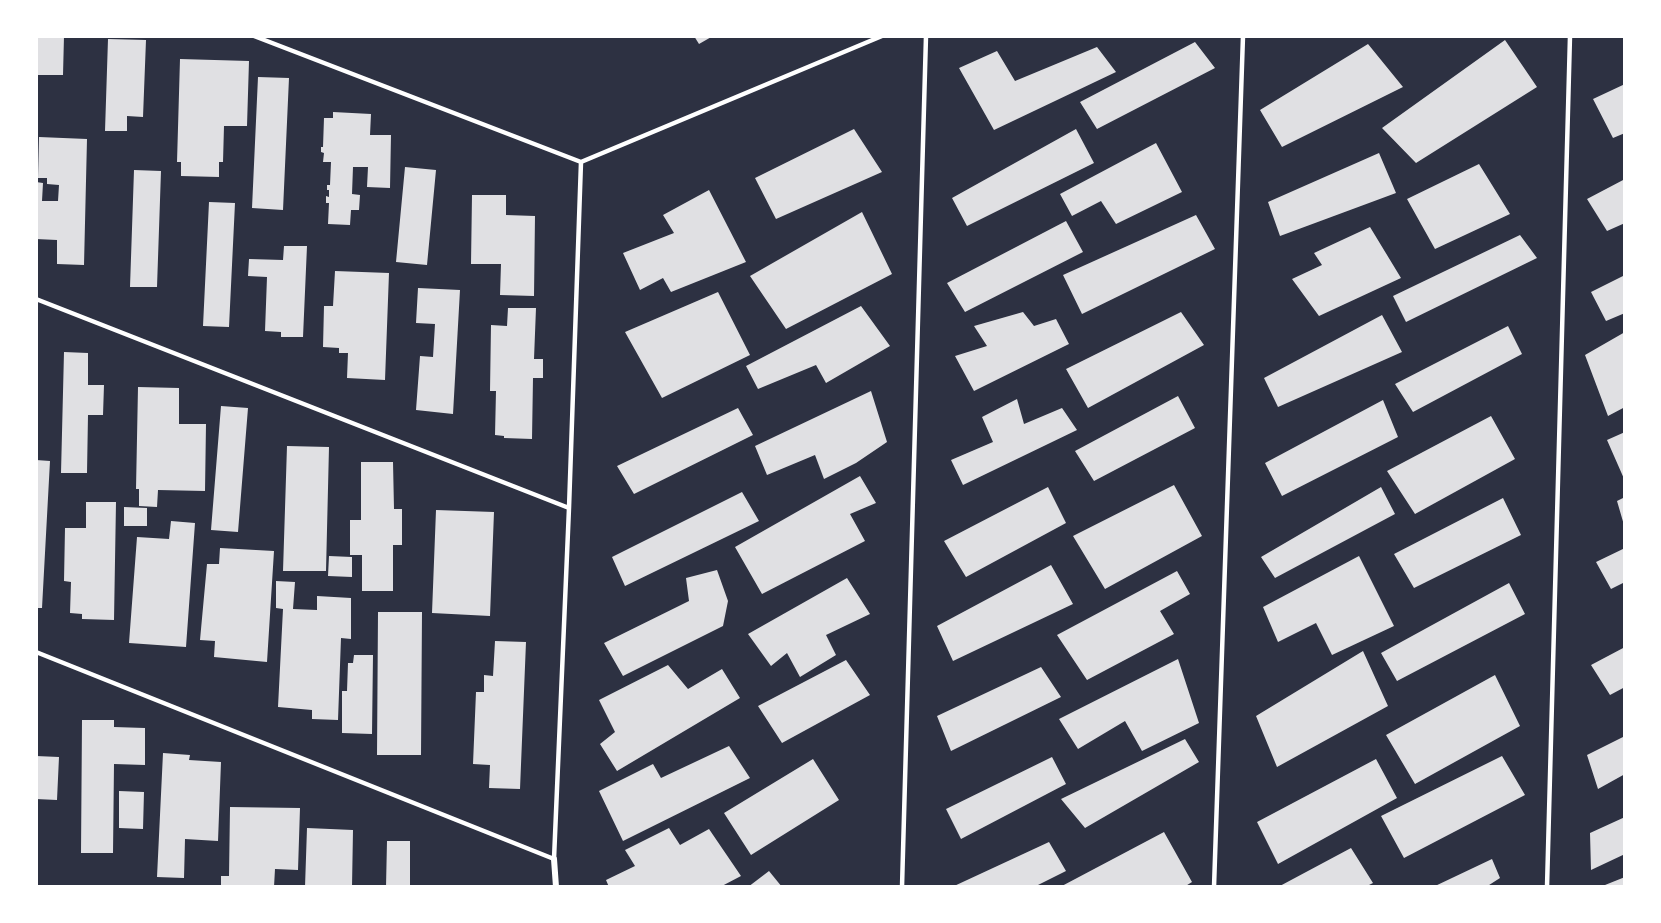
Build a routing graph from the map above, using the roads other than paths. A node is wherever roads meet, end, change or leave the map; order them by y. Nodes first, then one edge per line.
1 (254, 36) edge
2 (882, 36) edge
3 (926, 36) edge
4 (1243, 36) edge
5 (1570, 36) edge
6 (581, 162) junction
7 (36, 299) edge
8 (569, 507) junction
9 (36, 652) edge
10 (554, 859) junction
11 (556, 887) edge
12 (902, 887) edge
13 (1214, 887) edge
14 (1547, 887) edge

1 - 6 lane
2 - 6 lane
3 - 12 lane
4 - 13 lane
5 - 14 lane
6 - 8 lane
7 - 8 lane
8 - 10 lane
9 - 10 lane
10 - 11 street

